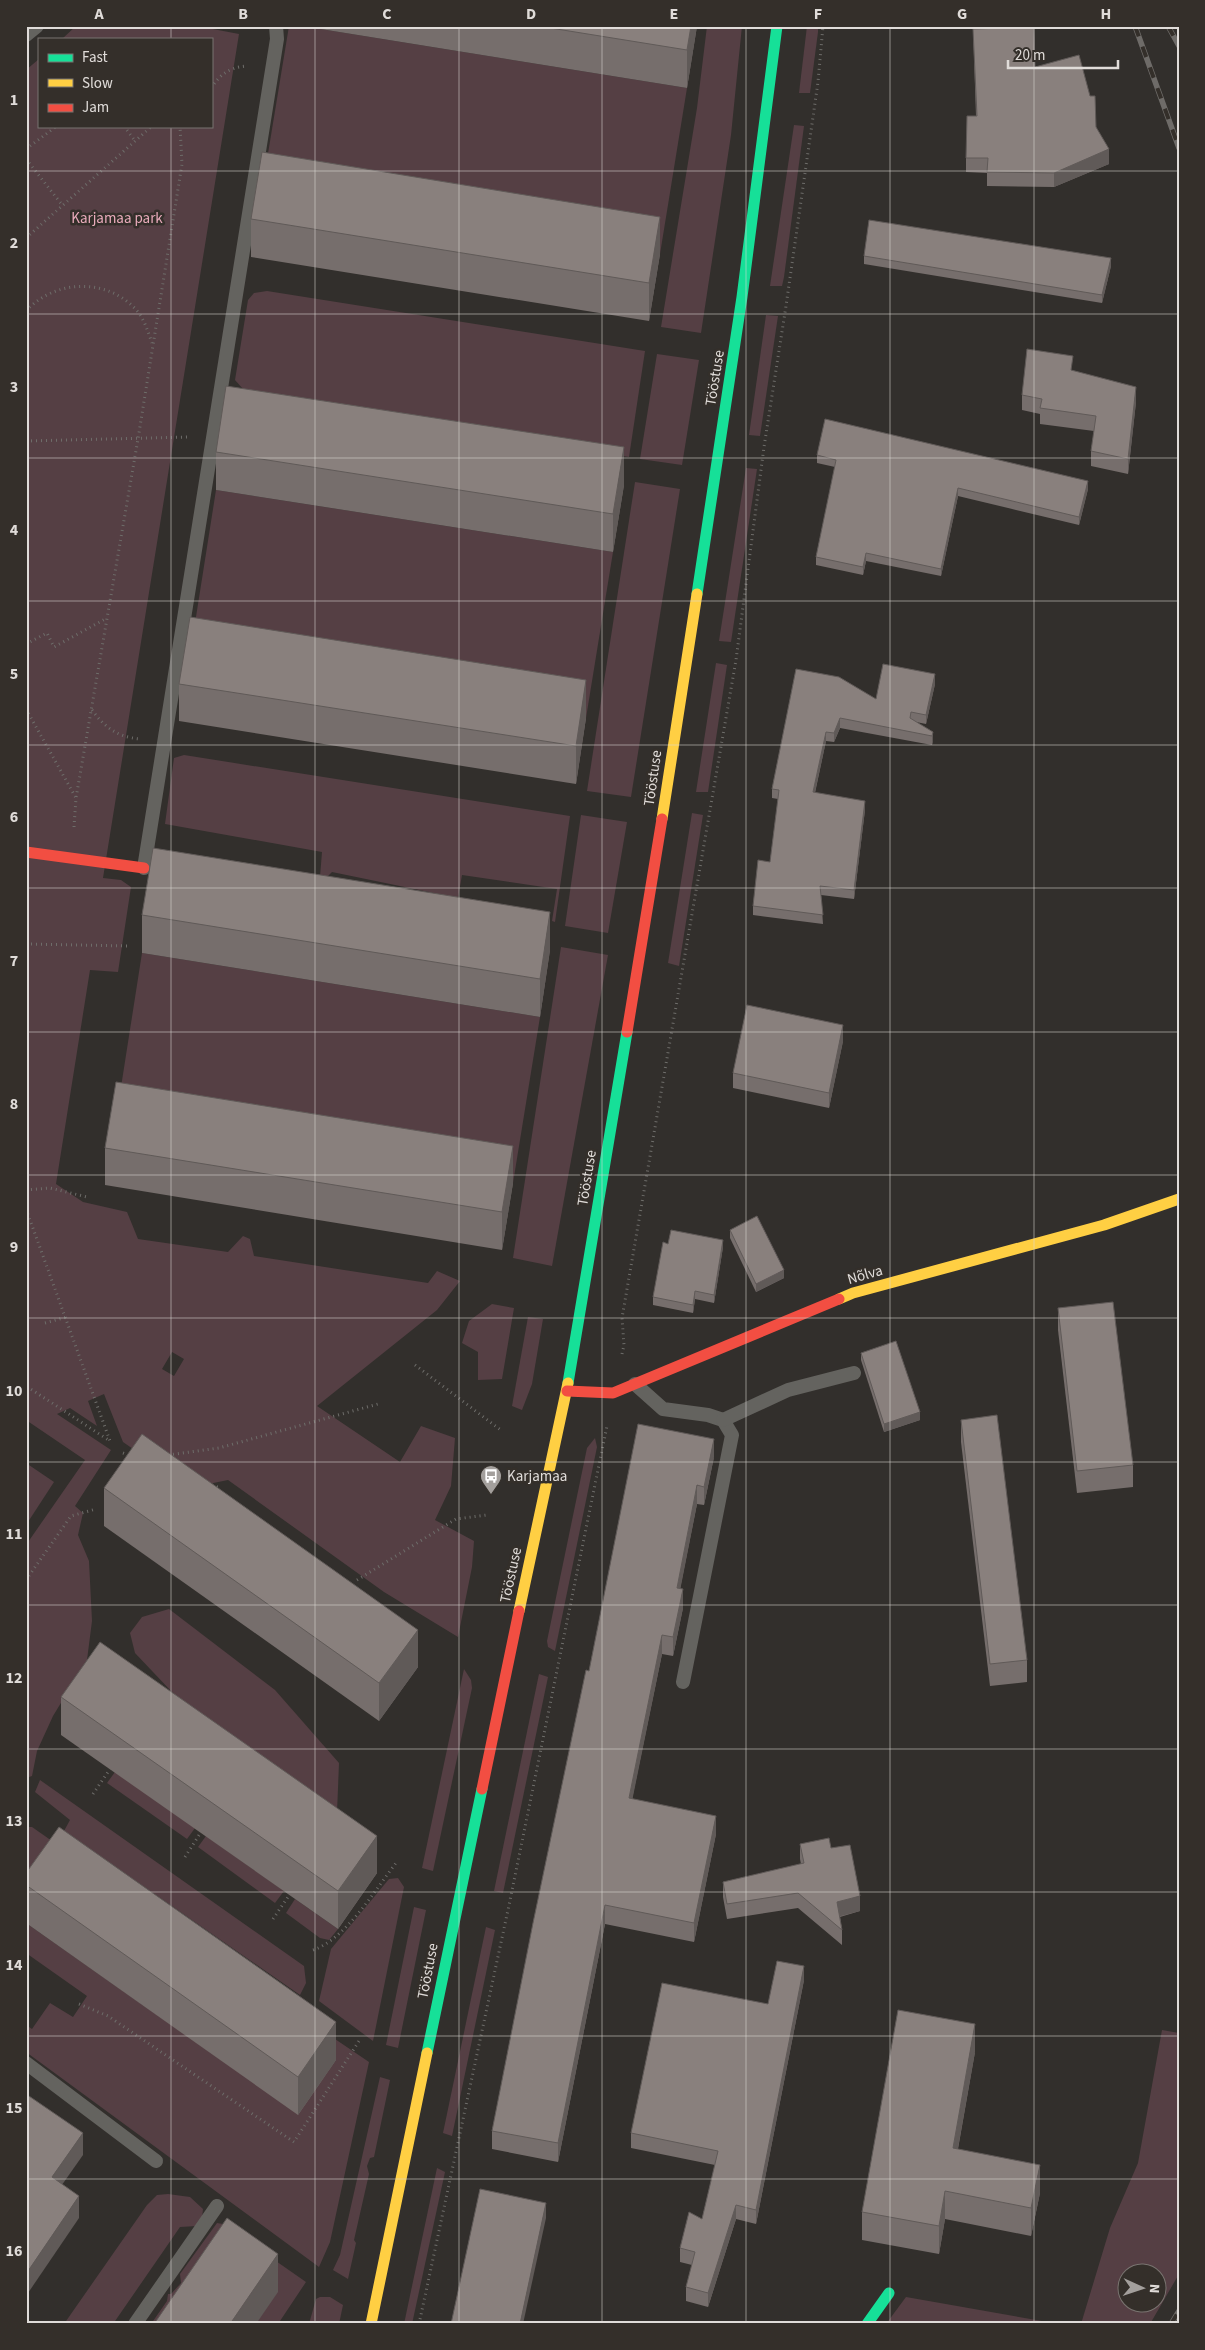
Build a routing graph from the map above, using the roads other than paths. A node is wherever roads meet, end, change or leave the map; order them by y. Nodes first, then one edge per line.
1 (37, 26) edge
2 (276, 26) edge
3 (778, 26) edge
4 (26, 35) edge
5 (26, 852) edge
6 (144, 868) joint
7 (1179, 1199) edge
8 (854, 1373) dead end
9 (635, 1384) junction
10 (567, 1391) junction
11 (722, 1420) junction
12 (682, 1682) dead end
13 (26, 2062) edge
14 (156, 2161) dead end
15 (217, 2206) dead end
16 (890, 2293) dead end
17 (135, 2324) edge
18 (371, 2324) edge
19 (867, 2324) edge

1 - 4 lane
2 - 6 lane
3 - 10 street, Tööstuse
5 - 6 street
7 - 9 street, Nõlva
8 - 11 lane
9 - 10 street, Nõlva
9 - 11 lane
10 - 18 street, Tööstuse
11 - 12 lane
13 - 14 lane
15 - 17 lane
16 - 19 street

